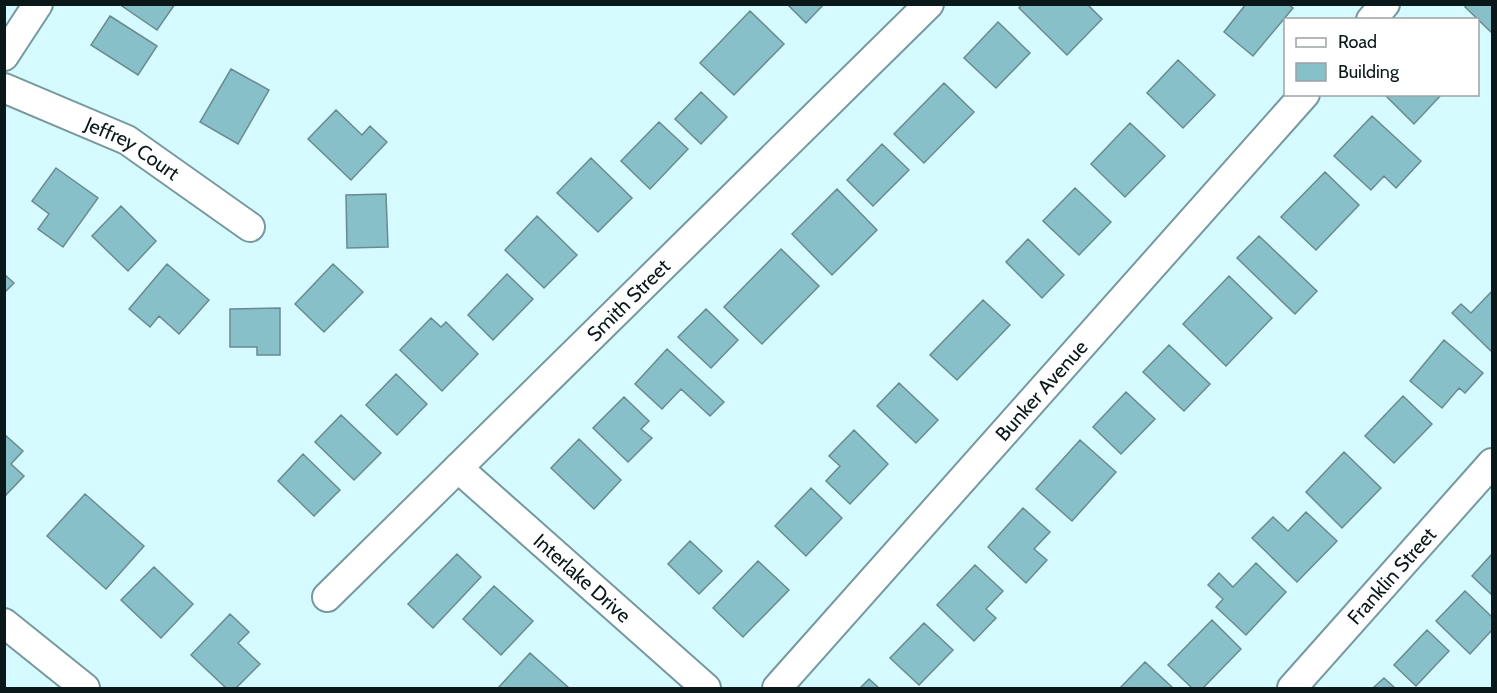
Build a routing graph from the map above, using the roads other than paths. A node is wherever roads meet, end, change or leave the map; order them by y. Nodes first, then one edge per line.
1 (929, 4) edge
2 (1384, 4) edge
3 (30, 7) edge
4 (1373, 18) edge
5 (4, 56) edge
6 (4, 87) edge
7 (1303, 96) edge
8 (250, 227) dead end
9 (1492, 463) edge
10 (458, 468) junction
11 (327, 597) dead end
12 (4, 623) edge
13 (86, 688) edge
14 (706, 688) edge
15 (777, 688) edge
16 (1292, 688) edge

1 - 10 street, Smith Street
2 - 4 street
3 - 5 street
6 - 8 street, Jeffrey Court
7 - 15 street, Bunker Avenue
9 - 16 street, Franklin Street
10 - 11 street, Smith Street
10 - 14 street, Interlake Drive
12 - 13 street

